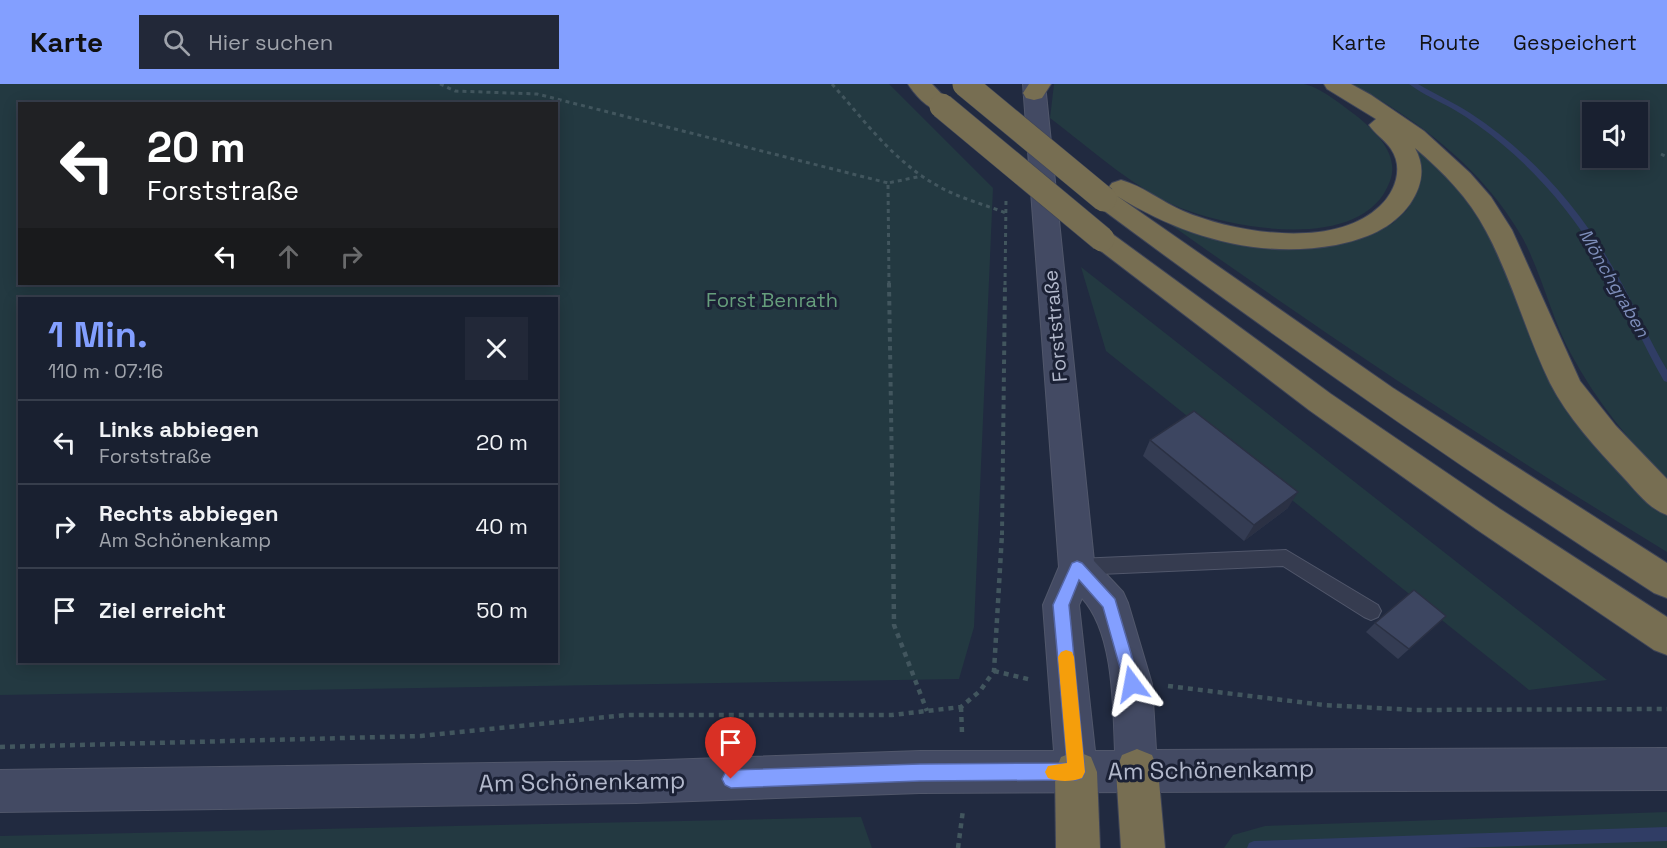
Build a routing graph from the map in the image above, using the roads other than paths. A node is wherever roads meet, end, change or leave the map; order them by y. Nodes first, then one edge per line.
1 (919, 84) edge
2 (965, 84) edge
3 (972, 84) edge
4 (1317, 84) edge
5 (1335, 84) edge
6 (1036, 87) edge
7 (1104, 188) junction
8 (1667, 501) edge
9 (1077, 567) junction
10 (1667, 582) edge
11 (1371, 611) dead end
12 (1667, 638) edge
13 (1667, 769) edge
14 (1137, 771) junction
15 (1076, 772) junction
16 (0, 791) edge
17 (1078, 848) edge
18 (1143, 848) edge

1 - 12 highway, bridge
2 - 7 highway, bridge
3 - 7 highway
4 - 7 highway
5 - 8 highway
6 - 9 main road, Forststraße
7 - 10 highway
9 - 11 lane
9 - 14 main road
9 - 15 main road, Forststraße
13 - 14 main road, Am Schönenkamp
14 - 15 main road, Am Schönenkamp
14 - 18 highway
15 - 16 main road, Am Schönenkamp
15 - 17 highway

